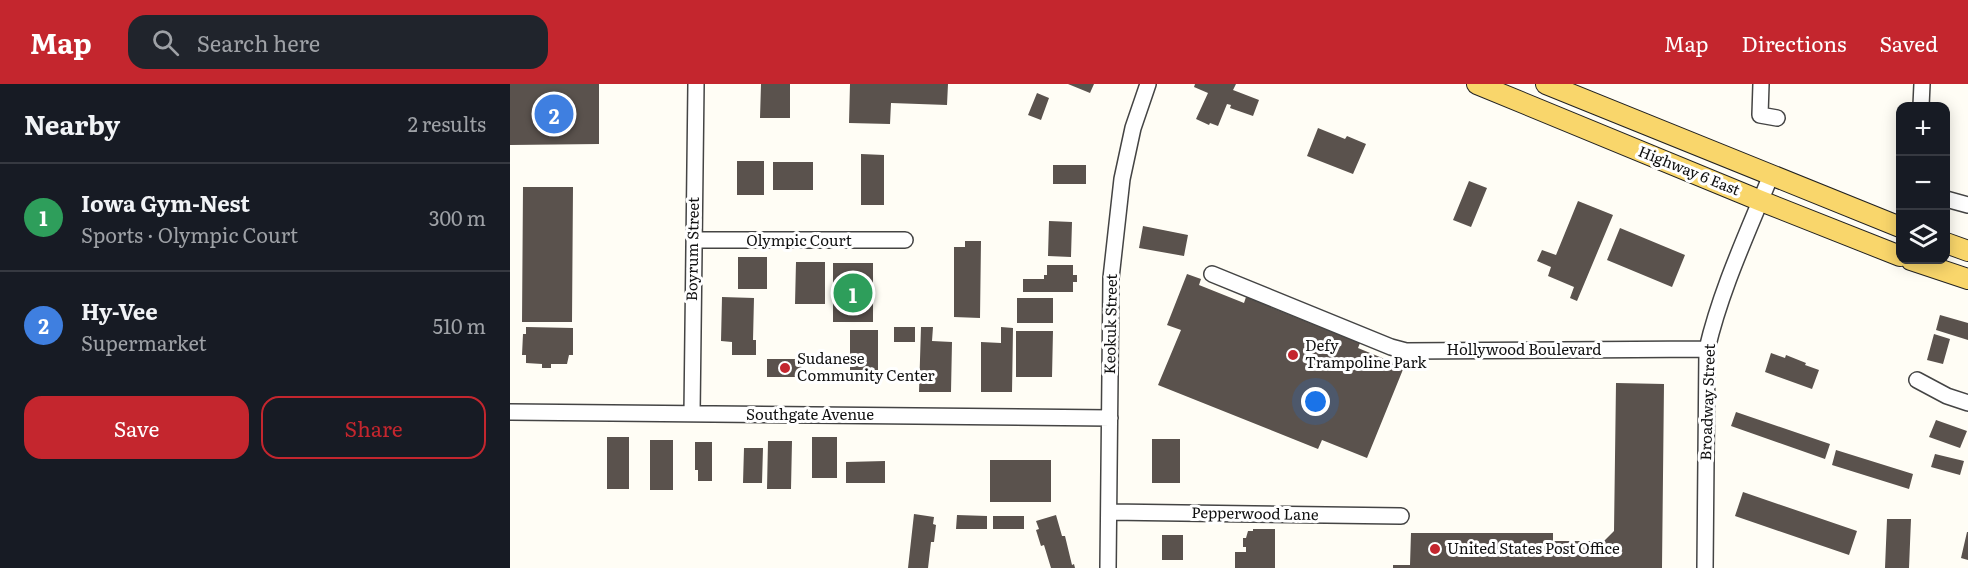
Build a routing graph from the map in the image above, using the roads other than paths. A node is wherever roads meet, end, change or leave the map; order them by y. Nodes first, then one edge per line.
1 (696, 84) edge
2 (1148, 84) edge
3 (1477, 84) edge
4 (1546, 84) edge
5 (1761, 84) edge
6 (1922, 84) edge
7 (1921, 102) edge
8 (1777, 118) dead end
9 (1771, 175) junction
10 (1950, 200) edge
11 (1761, 201) junction
12 (1968, 205) edge
13 (1896, 225) edge
14 (694, 240) junction
15 (905, 240) dead end
16 (1950, 244) edge
17 (1968, 251) edge
18 (1896, 254) edge
19 (1923, 264) edge
20 (1212, 274) dead end
21 (1968, 279) edge
22 (1707, 349) junction
23 (1917, 380) dead end
24 (1968, 403) edge
25 (510, 412) edge
26 (692, 414) junction
27 (1110, 418) junction
28 (1109, 512) junction
29 (1401, 516) dead end
30 (1108, 568) edge
31 (1705, 568) edge

1 - 14 street, Boyrum Street
2 - 27 street, Keokuk Street
3 - 11 main road, Highway 6 East
4 - 9 main road, Highway 6 East
5 - 8 street
6 - 7 street
9 - 11 street, Broadway Street
9 - 13 main road, Highway 6 East
10 - 12 street
11 - 18 main road, Highway 6 East
11 - 22 street, Broadway Street
14 - 15 street, Olympic Court
14 - 26 street, Boyrum Street
16 - 17 main road
19 - 21 main road
20 - 22 street, Hollywood Boulevard
22 - 31 street, Broadway Street
23 - 24 street
25 - 26 street, Southgate Avenue
26 - 27 street, Southgate Avenue
27 - 28 street, Keokuk Street
28 - 29 street, Pepperwood Lane
28 - 30 street, Keokuk Street

